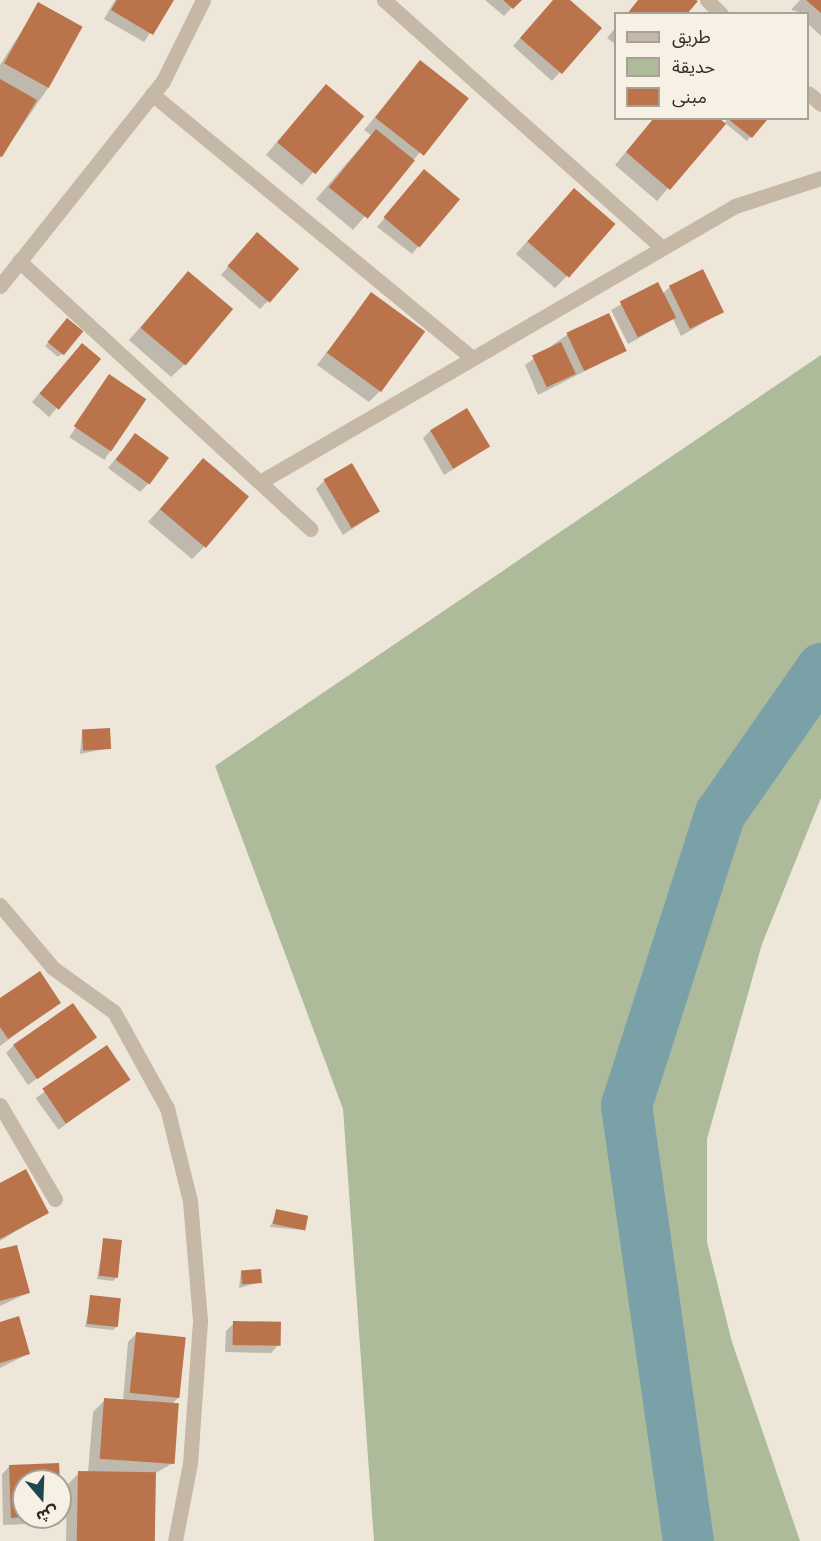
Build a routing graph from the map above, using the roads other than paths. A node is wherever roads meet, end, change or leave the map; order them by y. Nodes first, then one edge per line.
1 (203, 0) edge
2 (384, 0) edge
3 (707, 0) edge
4 (719, 12) edge
5 (152, 94) junction
6 (809, 95) edge
7 (821, 104) edge
8 (821, 178) edge
9 (662, 248) junction
10 (19, 261) junction
11 (0, 286) edge
12 (471, 357) junction
13 (260, 482) junction
14 (310, 529) dead end
15 (0, 905) edge
16 (0, 1106) edge
17 (55, 1198) dead end
18 (176, 1541) edge

1 - 5 street
2 - 9 street
3 - 4 street
5 - 10 street
5 - 12 street
6 - 7 street
8 - 9 street
9 - 12 street
10 - 11 street
10 - 13 street
12 - 13 street
13 - 14 street
15 - 18 street
16 - 17 street

